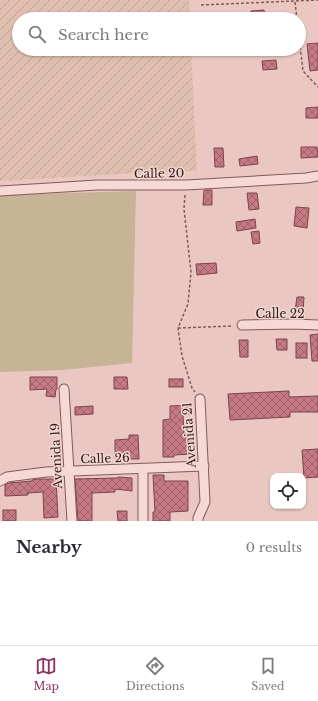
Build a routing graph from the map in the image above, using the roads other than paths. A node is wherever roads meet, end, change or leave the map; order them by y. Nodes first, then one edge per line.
1 (318, 176) edge
2 (0, 191) edge
3 (242, 325) road end
4 (318, 325) edge
5 (64, 389) dead end
6 (200, 398) road end
7 (204, 466) junction
8 (143, 469) junction
9 (69, 472) junction
10 (3, 479) edge
11 (72, 521) edge
12 (143, 521) edge
13 (198, 521) edge

1 - 2 street, Calle 20
3 - 4 street, Calle 22
5 - 9 street, Avenida 19
6 - 7 street, Avenida 21
7 - 8 street, Calle 26
7 - 13 street, Avenida 21
8 - 9 street, Calle 26
8 - 12 street
9 - 10 street, Calle 26
9 - 11 street, Avenida 19

